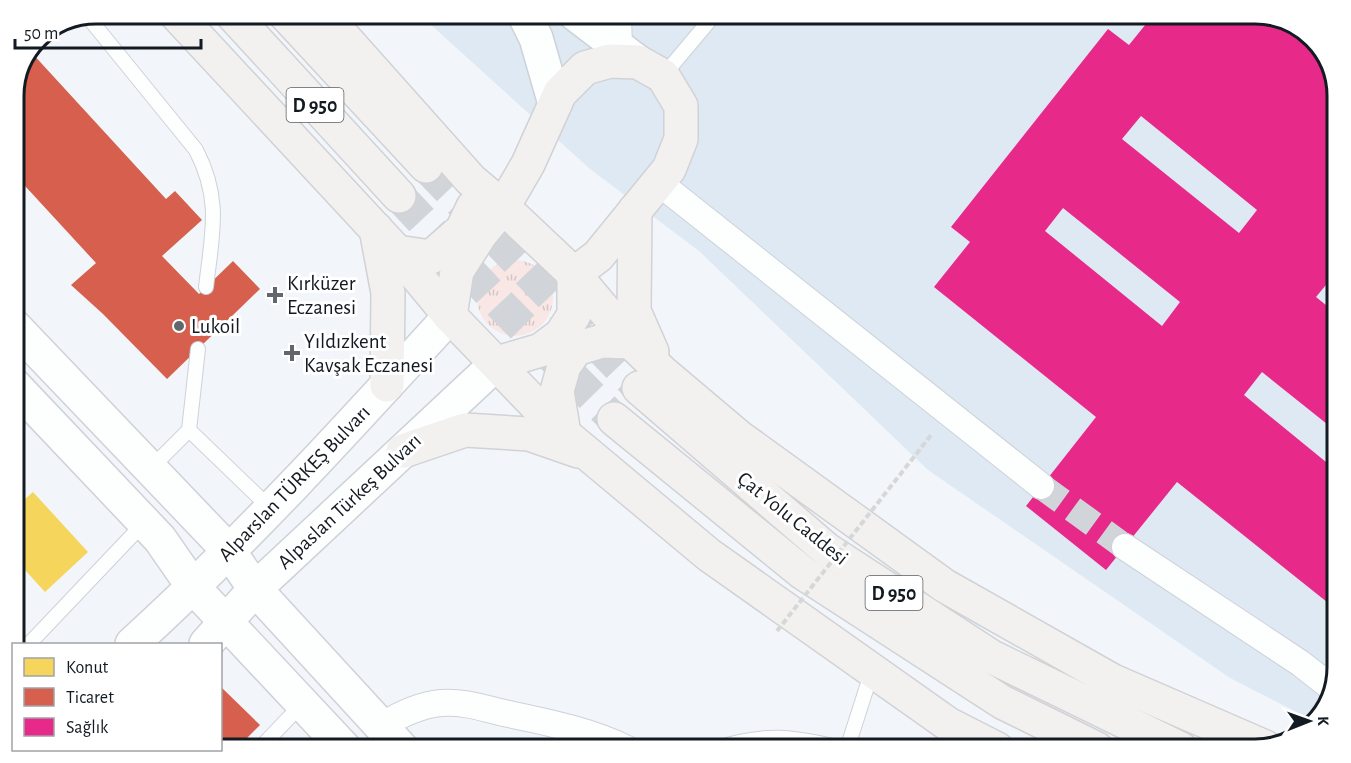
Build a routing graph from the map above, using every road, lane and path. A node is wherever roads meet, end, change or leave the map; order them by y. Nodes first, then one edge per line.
1 (94, 24) edge
2 (185, 24) edge
3 (241, 24) edge
4 (294, 24) edge
5 (331, 24) edge
6 (529, 24) edge
7 (589, 24) edge
8 (628, 24) edge
9 (700, 24) edge
10 (642, 63) junction
11 (555, 104) junction
12 (426, 166) tunnel mouth
13 (471, 180) junction
14 (658, 182) junction
15 (399, 196) tunnel mouth
16 (503, 207) junction
17 (635, 210) junction
18 (387, 240) junction
19 (574, 274) junction
20 (206, 287) dead end
21 (450, 316) junction
22 (24, 337) edge
23 (631, 342) junction
24 (198, 349) dead end
25 (497, 363) junction
26 (650, 380) junction
27 (387, 385) junction
28 (24, 396) edge
29 (614, 419) tunnel mouth
30 (189, 430) junction
31 (932, 434) dead end
32 (576, 444) junction
33 (403, 451) junction
34 (150, 469) junction
35 (1041, 486) tunnel mouth
36 (270, 508) junction
37 (144, 523) junction
38 (1125, 547) tunnel mouth
39 (230, 551) junction
40 (194, 588) junction
41 (255, 589) junction
42 (777, 631) dead end
43 (216, 634) edge
44 (31, 643) edge
45 (134, 643) edge
46 (872, 671) junction
47 (1325, 682) edge
48 (302, 704) junction
49 (392, 738) edge
50 (269, 739) edge
51 (335, 739) edge
52 (603, 739) edge
53 (755, 739) edge
54 (795, 739) edge
55 (850, 739) edge
56 (976, 739) edge
57 (1075, 739) edge
58 (1159, 739) edge
59 (1247, 739) edge

1 - 20 lane
2 - 18 highway
3 - 15 highway, D 950
4 - 12 highway, D 950
5 - 13 highway
6 - 11 street
7 - 10 street
8 - 10 lane
9 - 10 lane
10 - 11 highway
10 - 14 highway
11 - 16 highway
13 - 16 highway
13 - 18 highway
14 - 17 highway
14 - 35 street
16 - 19 highway
16 - 21 highway
17 - 19 highway
17 - 26 highway
18 - 21 highway
18 - 27 highway
19 - 23 highway
19 - 25 highway
21 - 25 highway
21 - 27 street, Alparslan TÜRKEŞ Bulvarı
22 - 34 street
23 - 26 highway
23 - 32 highway
24 - 30 lane
25 - 32 highway
25 - 33 street, Alpaslan Türkeş Bulvarı
26 - 58 highway, Çat Yolu Caddesi / D 950
26 - 59 highway
27 - 36 street, Alparslan TÜRKEŞ Bulvarı
28 - 37 street
29 - 57 highway, Çat Yolu Caddesi / D 950
30 - 34 lane
30 - 36 lane
31 - 42 path, bridge
32 - 33 highway
32 - 46 highway
33 - 41 street, Alpaslan Türkeş Bulvarı
34 - 39 street
36 - 39 street, Alparslan TÜRKEŞ Bulvarı
37 - 40 street
37 - 44 lane
38 - 47 street
39 - 40 street, Alparslan TÜRKEŞ Bulvarı
39 - 41 street
40 - 43 street
40 - 45 street, Alparslan TÜRKEŞ Bulvarı
41 - 43 street, Alpaslan Türkeş Bulvarı
41 - 49 street
43 - 48 street
46 - 55 lane
46 - 56 highway
48 - 50 lane
48 - 51 street
49 - 52 street
53 - 54 lane

